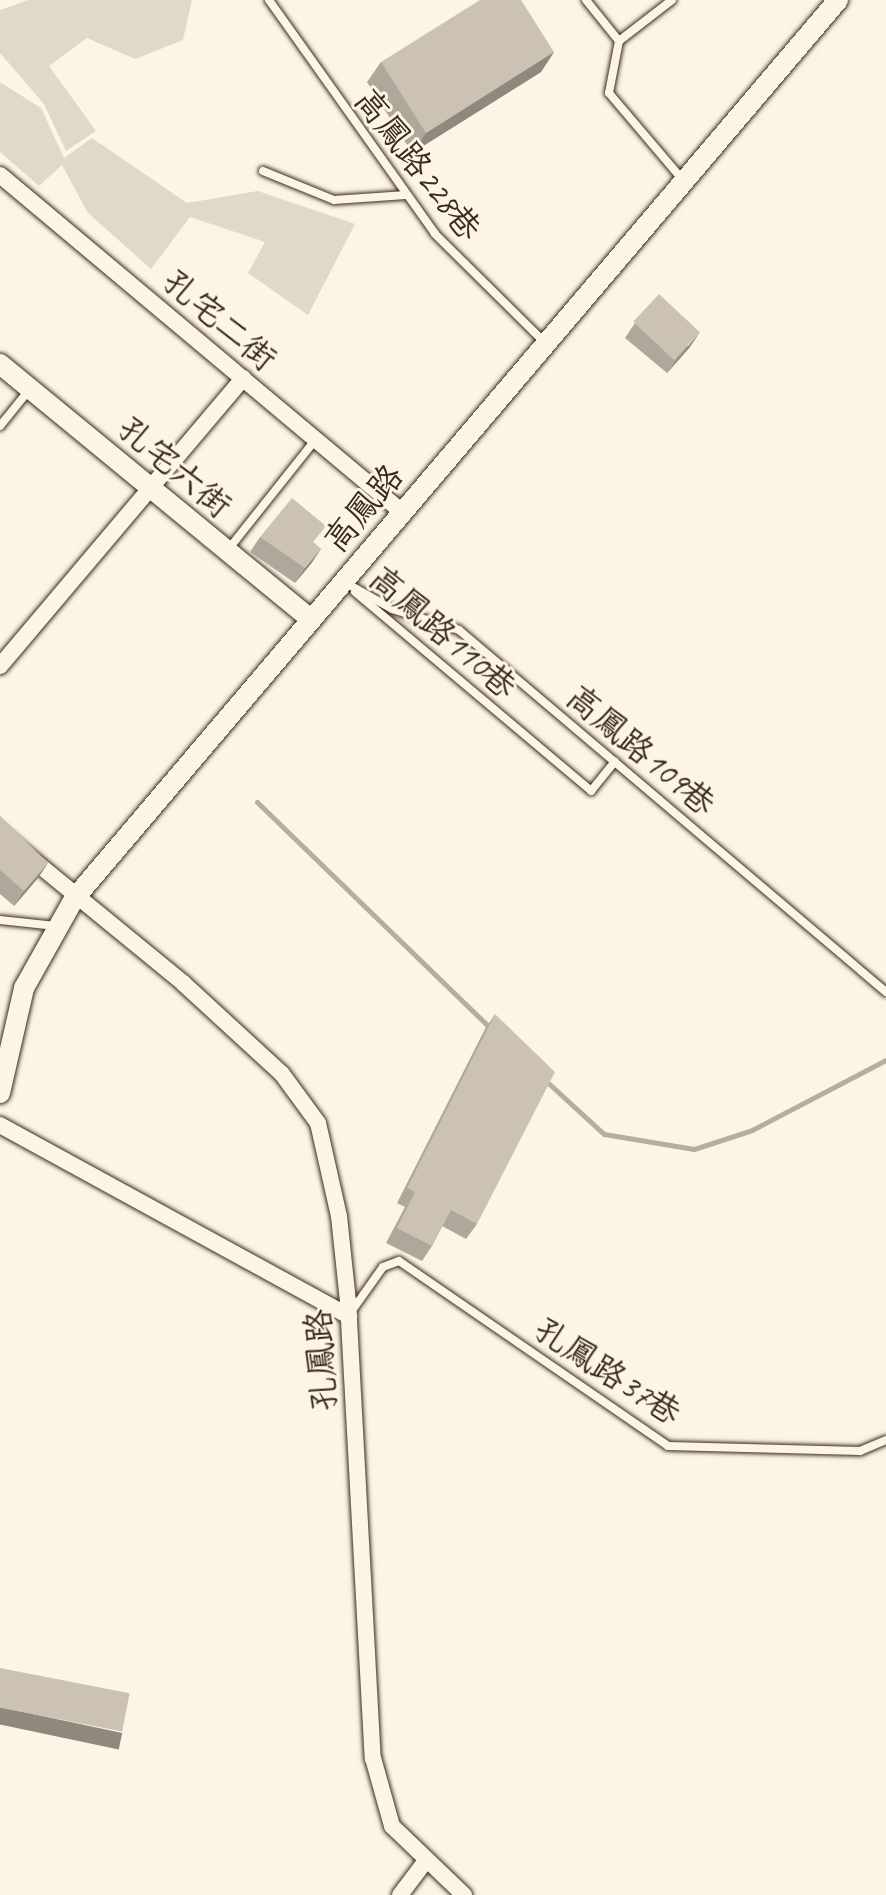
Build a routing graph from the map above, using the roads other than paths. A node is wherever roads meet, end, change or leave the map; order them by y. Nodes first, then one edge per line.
1 (586, 0) edge
2 (672, 0) edge
3 (838, 0) edge
4 (269, 1) edge
5 (619, 41) junction
6 (263, 171) dead end
7 (0, 175) edge
8 (683, 181) junction
9 (406, 195) junction
10 (544, 343) junction
11 (0, 364) edge
12 (243, 378) junction
13 (30, 389) junction
14 (0, 426) edge
15 (316, 439) junction
16 (153, 491) junction
17 (402, 512) junction
18 (227, 551) junction
19 (343, 581) junction
20 (310, 619) junction
21 (0, 666) edge
22 (615, 761) junction
23 (0, 833) edge
24 (74, 899) junction
25 (0, 920) edge
26 (57, 926) junction
27 (886, 992) edge
28 (0, 1093) edge
29 (0, 1125) edge
30 (349, 1316) junction
31 (886, 1440) edge
32 (425, 1862) junction
33 (400, 1895) edge
34 (464, 1895) edge

1 - 5 lane
2 - 5 lane
3 - 8 street, 高鳳路
4 - 9 lane, 高鳳路228巷
5 - 8 lane
6 - 9 lane
7 - 12 street, 孔宅二街
8 - 10 street, 高鳳路
9 - 10 lane, 高鳳路228巷
10 - 17 street, 高鳳路
11 - 13 street, 孔宅六街
12 - 15 street, 孔宅二街
12 - 16 street
13 - 14 lane
13 - 16 street, 孔宅六街
15 - 17 street, 孔宅二街
15 - 18 lane
16 - 18 street, 孔宅六街
16 - 21 street
17 - 19 street, 高鳳路
18 - 20 street, 孔宅六街
19 - 20 street, 高鳳路
19 - 22 lane, 高鳳路109巷
19 - 22 lane, 高鳳路110巷
20 - 24 street, 高鳳路
22 - 27 lane, 高鳳路109巷
23 - 24 street, 孔鳳路
24 - 26 street, 高鳳路
24 - 30 street, 孔鳳路
25 - 26 lane
26 - 28 street, 高鳳路
29 - 30 street
30 - 31 lane, 孔鳳路37巷
30 - 32 street, 孔鳳路
32 - 33 street
32 - 34 street, 孔鳳路

